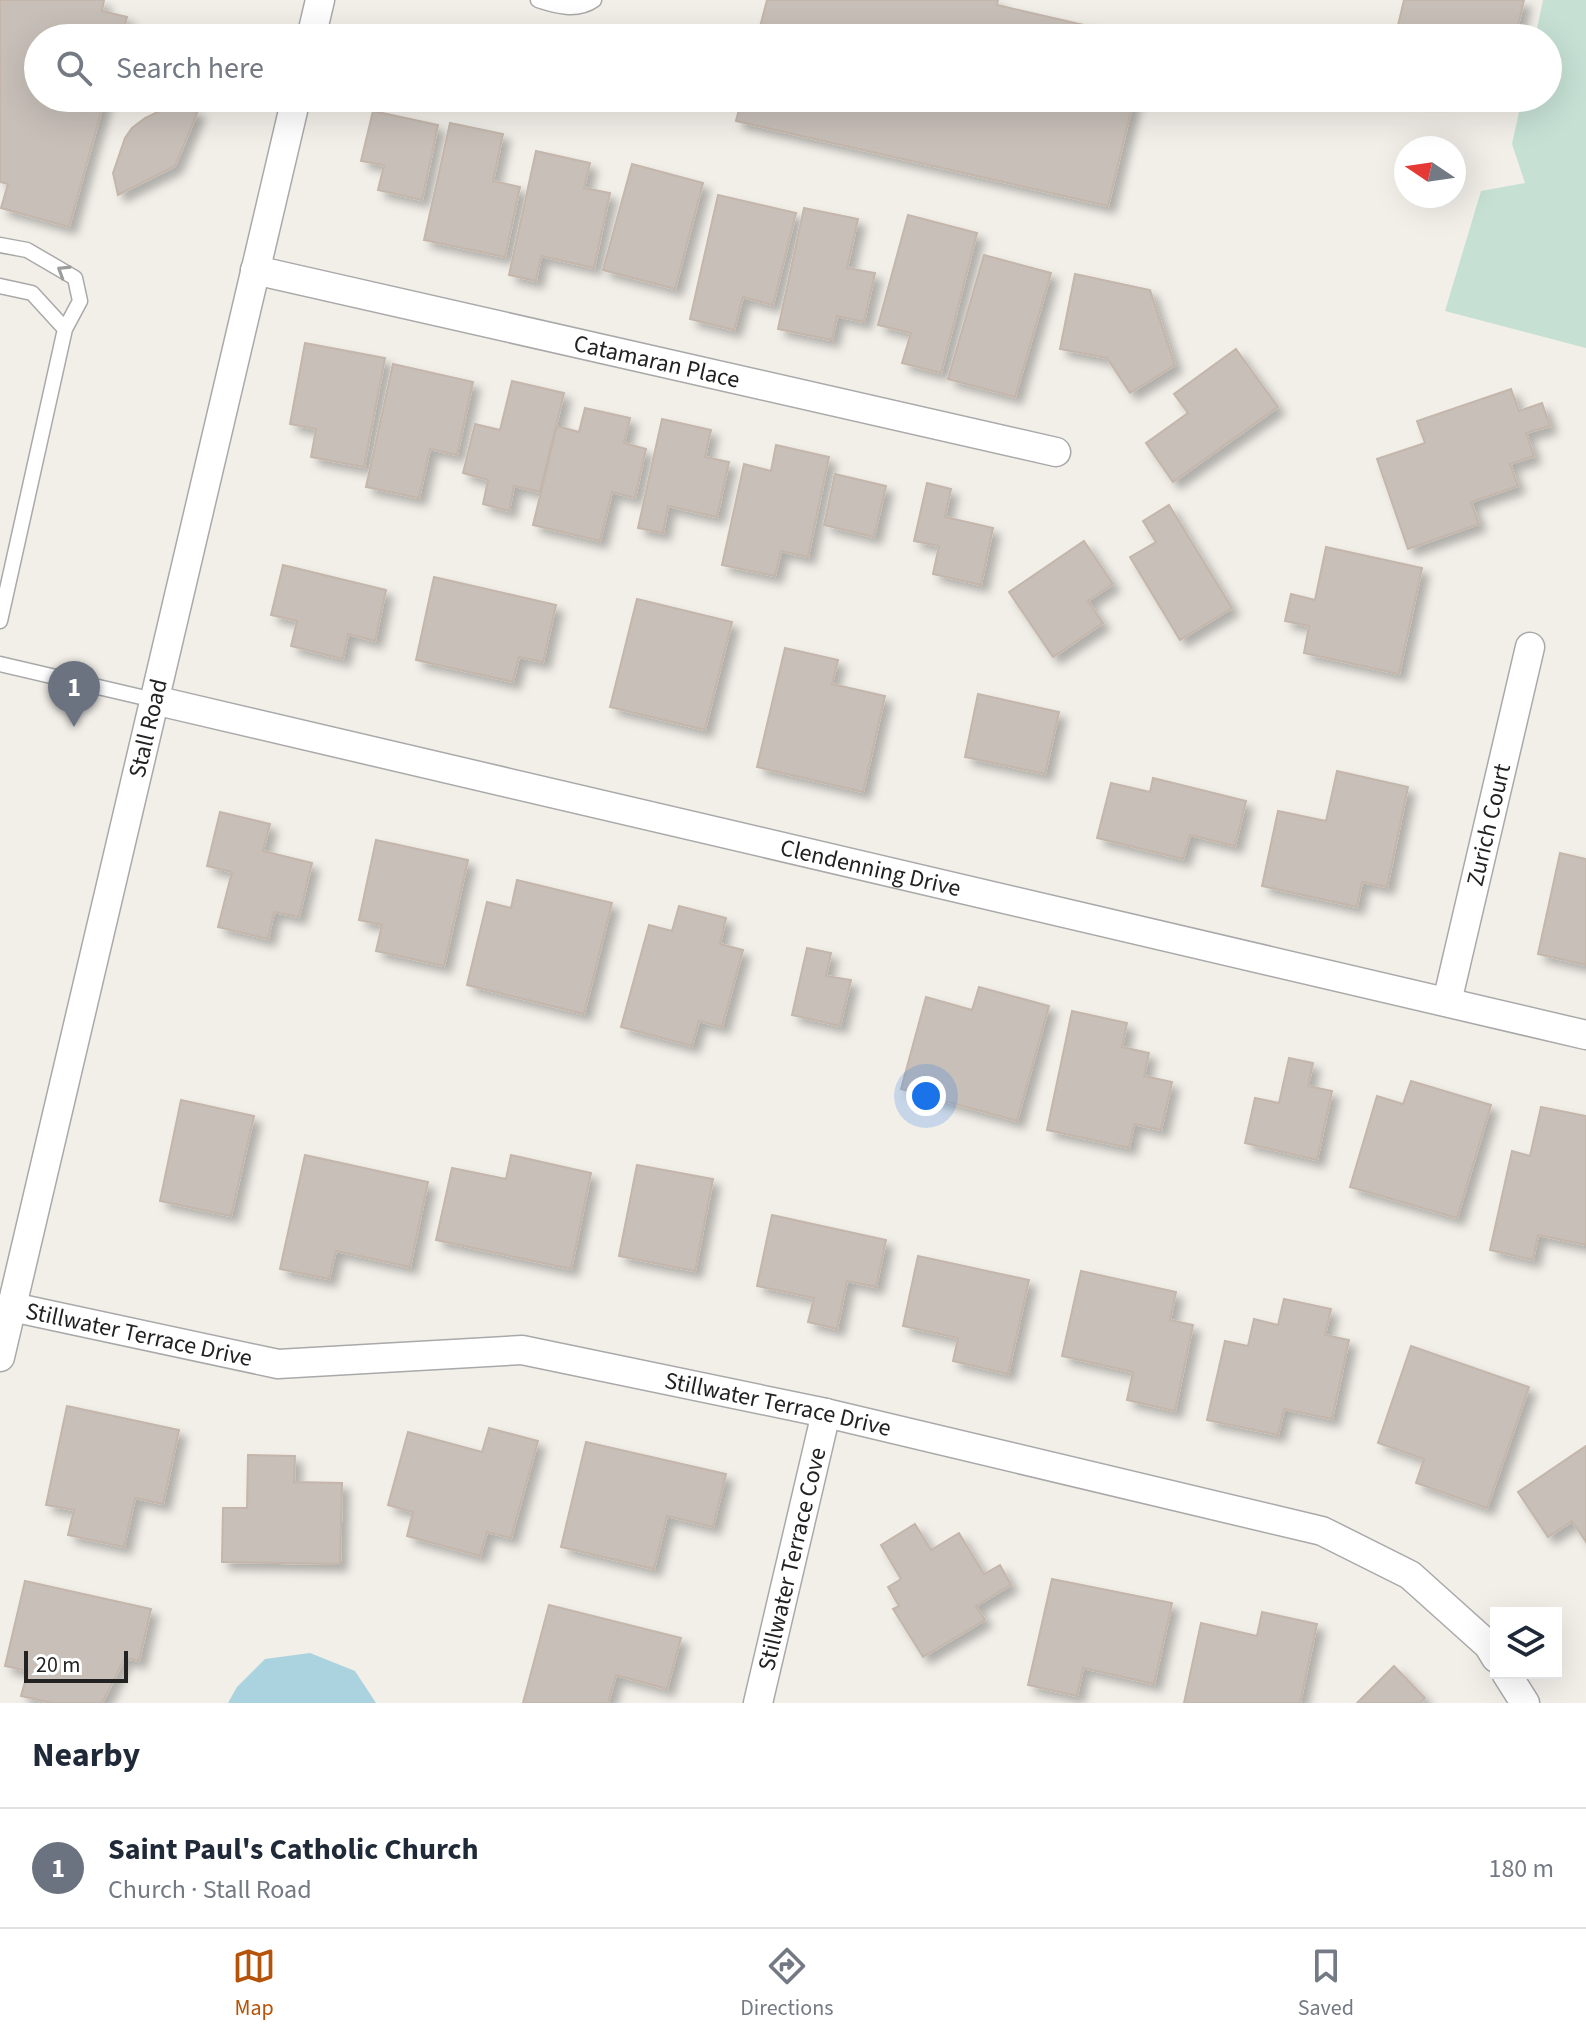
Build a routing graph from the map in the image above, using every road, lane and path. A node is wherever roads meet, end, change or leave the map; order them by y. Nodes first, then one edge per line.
1 (320, 0) edge
2 (538, 0) edge
3 (594, 0) edge
4 (314, 24) edge
5 (293, 112) edge
6 (0, 245) edge
7 (255, 270) junction
8 (0, 286) edge
9 (65, 329) junction
10 (1056, 452) dead end
11 (0, 621) edge
12 (1530, 647) dead end
13 (0, 664) edge
14 (154, 700) junction
15 (1447, 1002) junction
16 (1586, 1035) edge
17 (6, 1304) edge
18 (0, 1357) edge
19 (826, 1413) junction
20 (1490, 1648) edge
21 (1510, 1679) edge
22 (758, 1703) edge
23 (1525, 1703) edge

1 - 4 street
2 - 3 lane
5 - 7 street, Stall Road
9 -> 6 lane
7 - 10 street, Catamaran Place
7 - 14 street, Stall Road
8 - 9 lane
9 - 11 lane
12 - 15 street, Zurich Court
13 - 14 lane
14 - 15 street, Clendenning Drive
14 - 17 street, Stall Road
15 - 16 street, Clendenning Drive
17 - 18 street, Stall Road
17 - 19 street, Stillwater Terrace Drive
19 - 20 street, Stillwater Terrace Drive
19 - 22 street, Stillwater Terrace Cove
21 - 23 street

